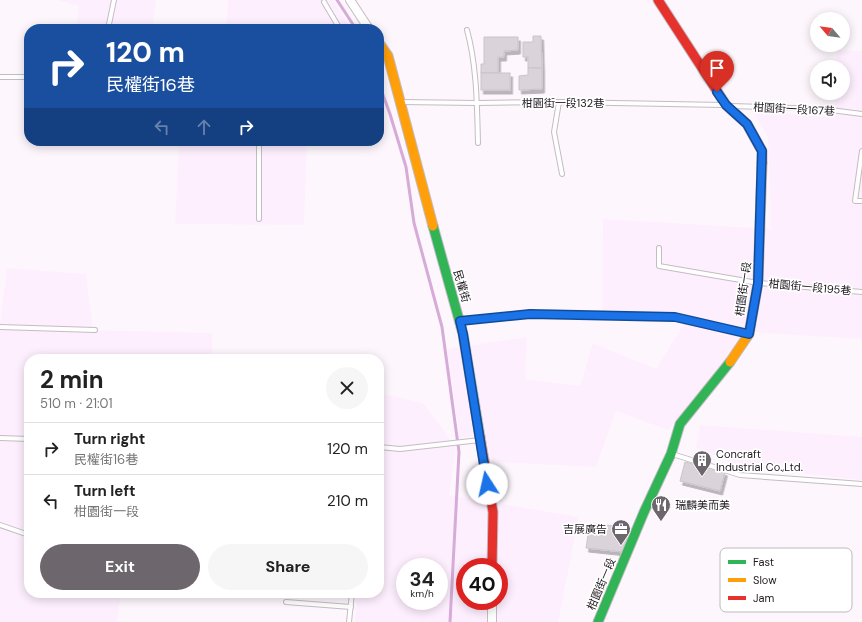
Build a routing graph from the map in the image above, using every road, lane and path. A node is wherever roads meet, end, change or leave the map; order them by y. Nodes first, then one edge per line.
1 (114, 0) edge
2 (350, 0) edge
3 (658, 0) edge
4 (324, 2) dead end
5 (109, 24) edge
6 (337, 24) edge
7 (367, 24) edge
8 (467, 30) dead end
9 (384, 53) edge
10 (0, 77) edge
11 (24, 77) edge
12 (400, 102) junction
13 (559, 102) junction
14 (477, 103) junction
15 (726, 105) junction
16 (862, 114) edge
17 (478, 143) dead end
18 (259, 146) edge
19 (862, 151) edge
20 (562, 174) dead end
21 (862, 201) edge
22 (258, 219) dead end
23 (659, 248) dead end
24 (758, 283) junction
25 (862, 292) edge
26 (460, 321) junction
27 (0, 327) edge
28 (95, 330) dead end
29 (749, 334) junction
30 (0, 438) edge
31 (24, 439) edge
32 (480, 440) junction
33 (384, 447) edge
34 (671, 454) junction
35 (862, 484) edge
36 (0, 525) edge
37 (24, 533) edge
38 (492, 558) edge
39 (352, 598) edge
40 (286, 602) dead end
41 (351, 607) junction
42 (492, 610) edge
43 (349, 622) edge
44 (492, 622) edge
45 (598, 622) edge

1 - 5 lane
2 - 7 street
3 - 15 street, 柑園街一段
4 - 6 lane
8 - 14 lane
9 - 12 street, 民權街
10 - 11 lane
12 - 14 lane, 柑園街一段132巷
12 - 26 street, 民權街
13 - 14 lane, 柑園街一段132巷
13 - 15 lane, 柑園街一段132巷
13 - 20 lane
14 - 17 lane
15 - 16 lane, 柑園街一段167巷
15 - 24 street, 柑園街一段
18 - 22 lane
19 - 21 lane
23 - 24 lane, 柑園街一段195巷
24 - 25 lane, 柑園街一段195巷
24 - 29 street, 柑園街一段
26 - 29 lane
26 - 32 street, 民權街
27 - 28 lane
29 - 34 street, 柑園街一段
30 - 31 lane
32 - 33 lane
32 - 38 street, 民權街
34 - 35 lane
34 - 45 street, 柑園街一段
36 - 37 lane
39 - 41 lane
40 - 41 lane
41 - 43 lane
42 - 44 street

